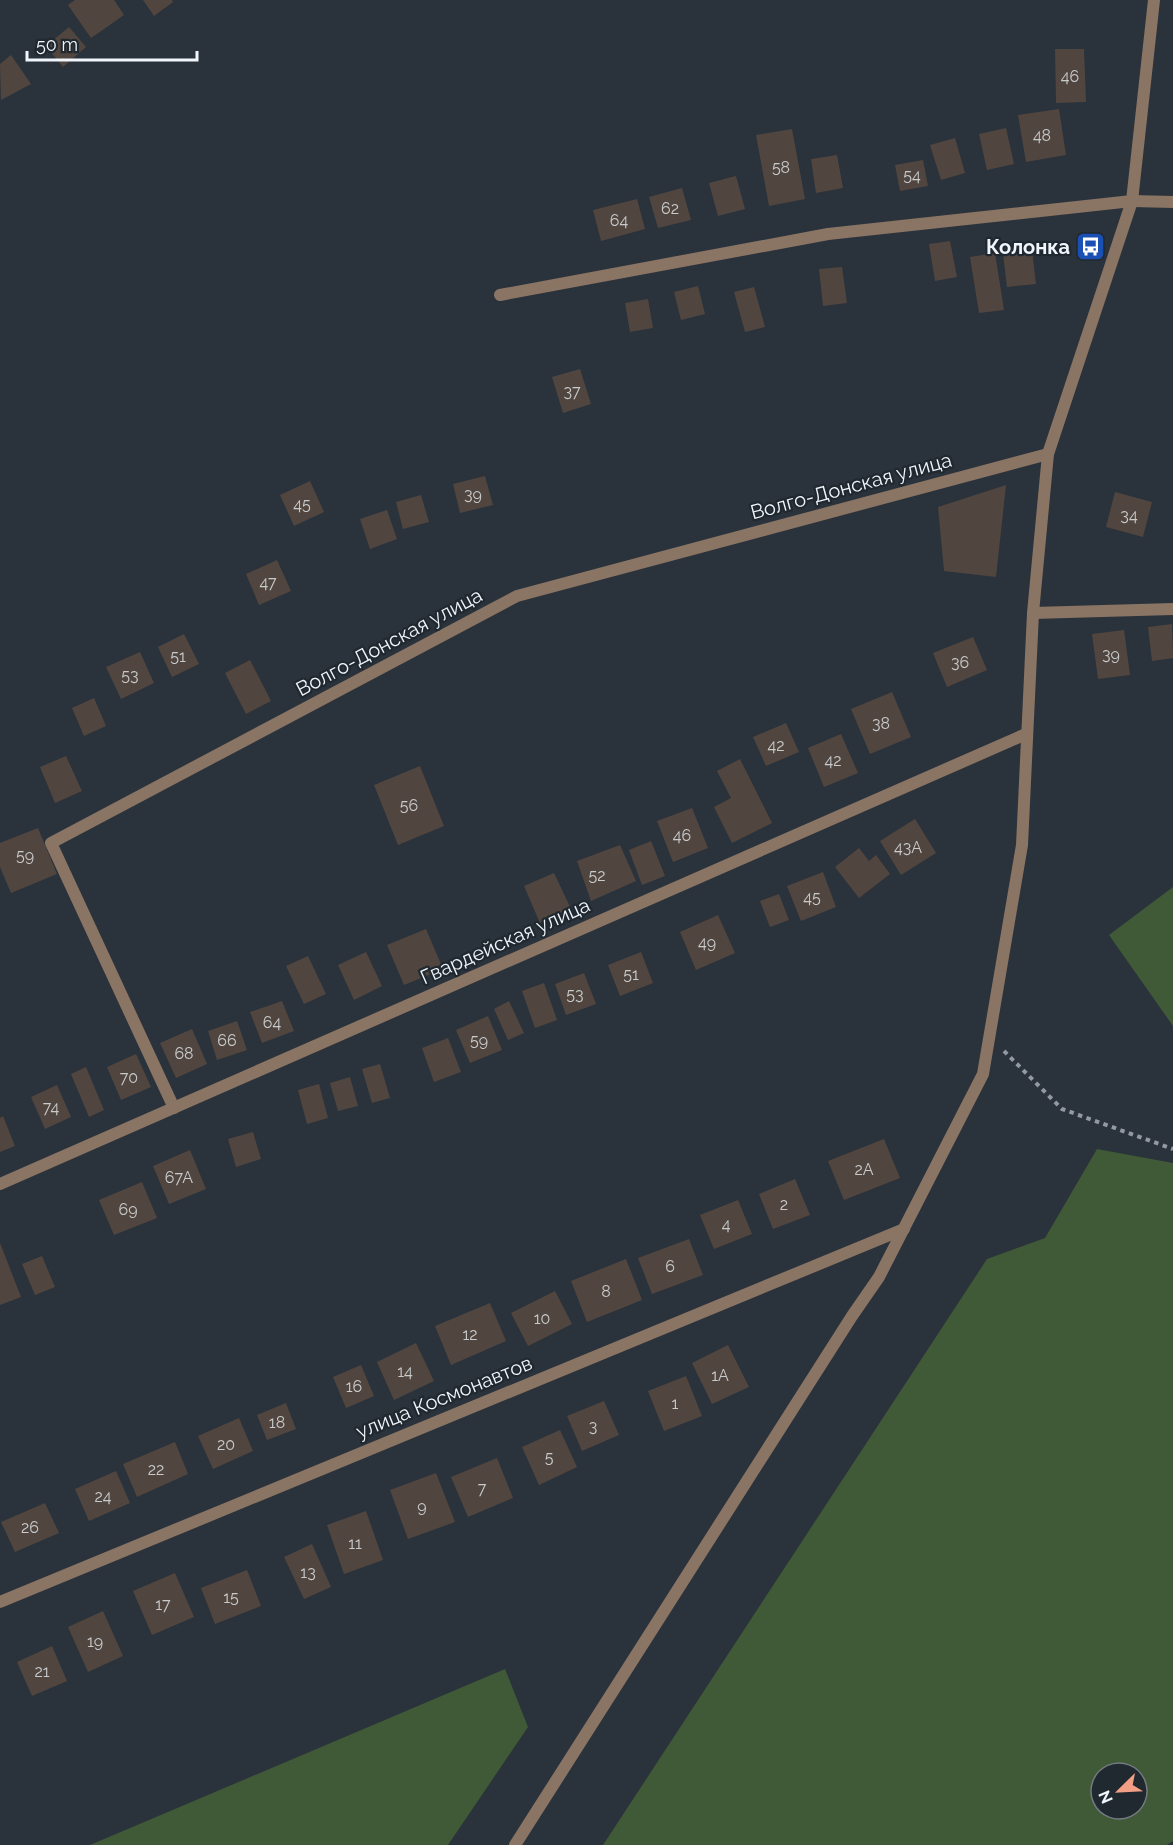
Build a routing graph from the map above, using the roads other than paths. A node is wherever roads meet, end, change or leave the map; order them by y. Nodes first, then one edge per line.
1 (1154, 0) edge
2 (1132, 201) junction
3 (1173, 202) edge
4 (500, 295) dead end
5 (1048, 454) junction
6 (1173, 609) edge
7 (1032, 613) junction
8 (1026, 734) junction
9 (174, 1108) junction
10 (0, 1184) edge
11 (904, 1229) junction
12 (0, 1602) edge
13 (515, 1845) edge

1 - 2 street
2 - 3 street
2 - 4 street
2 - 5 street
5 - 7 street
5 - 9 street, Волго-Донская улица
6 - 7 street
7 - 8 street
8 - 9 street, Гвардейская улица
8 - 11 street
9 - 10 street, Гвардейская улица
11 - 12 street, улица Космонавтов
11 - 13 street

